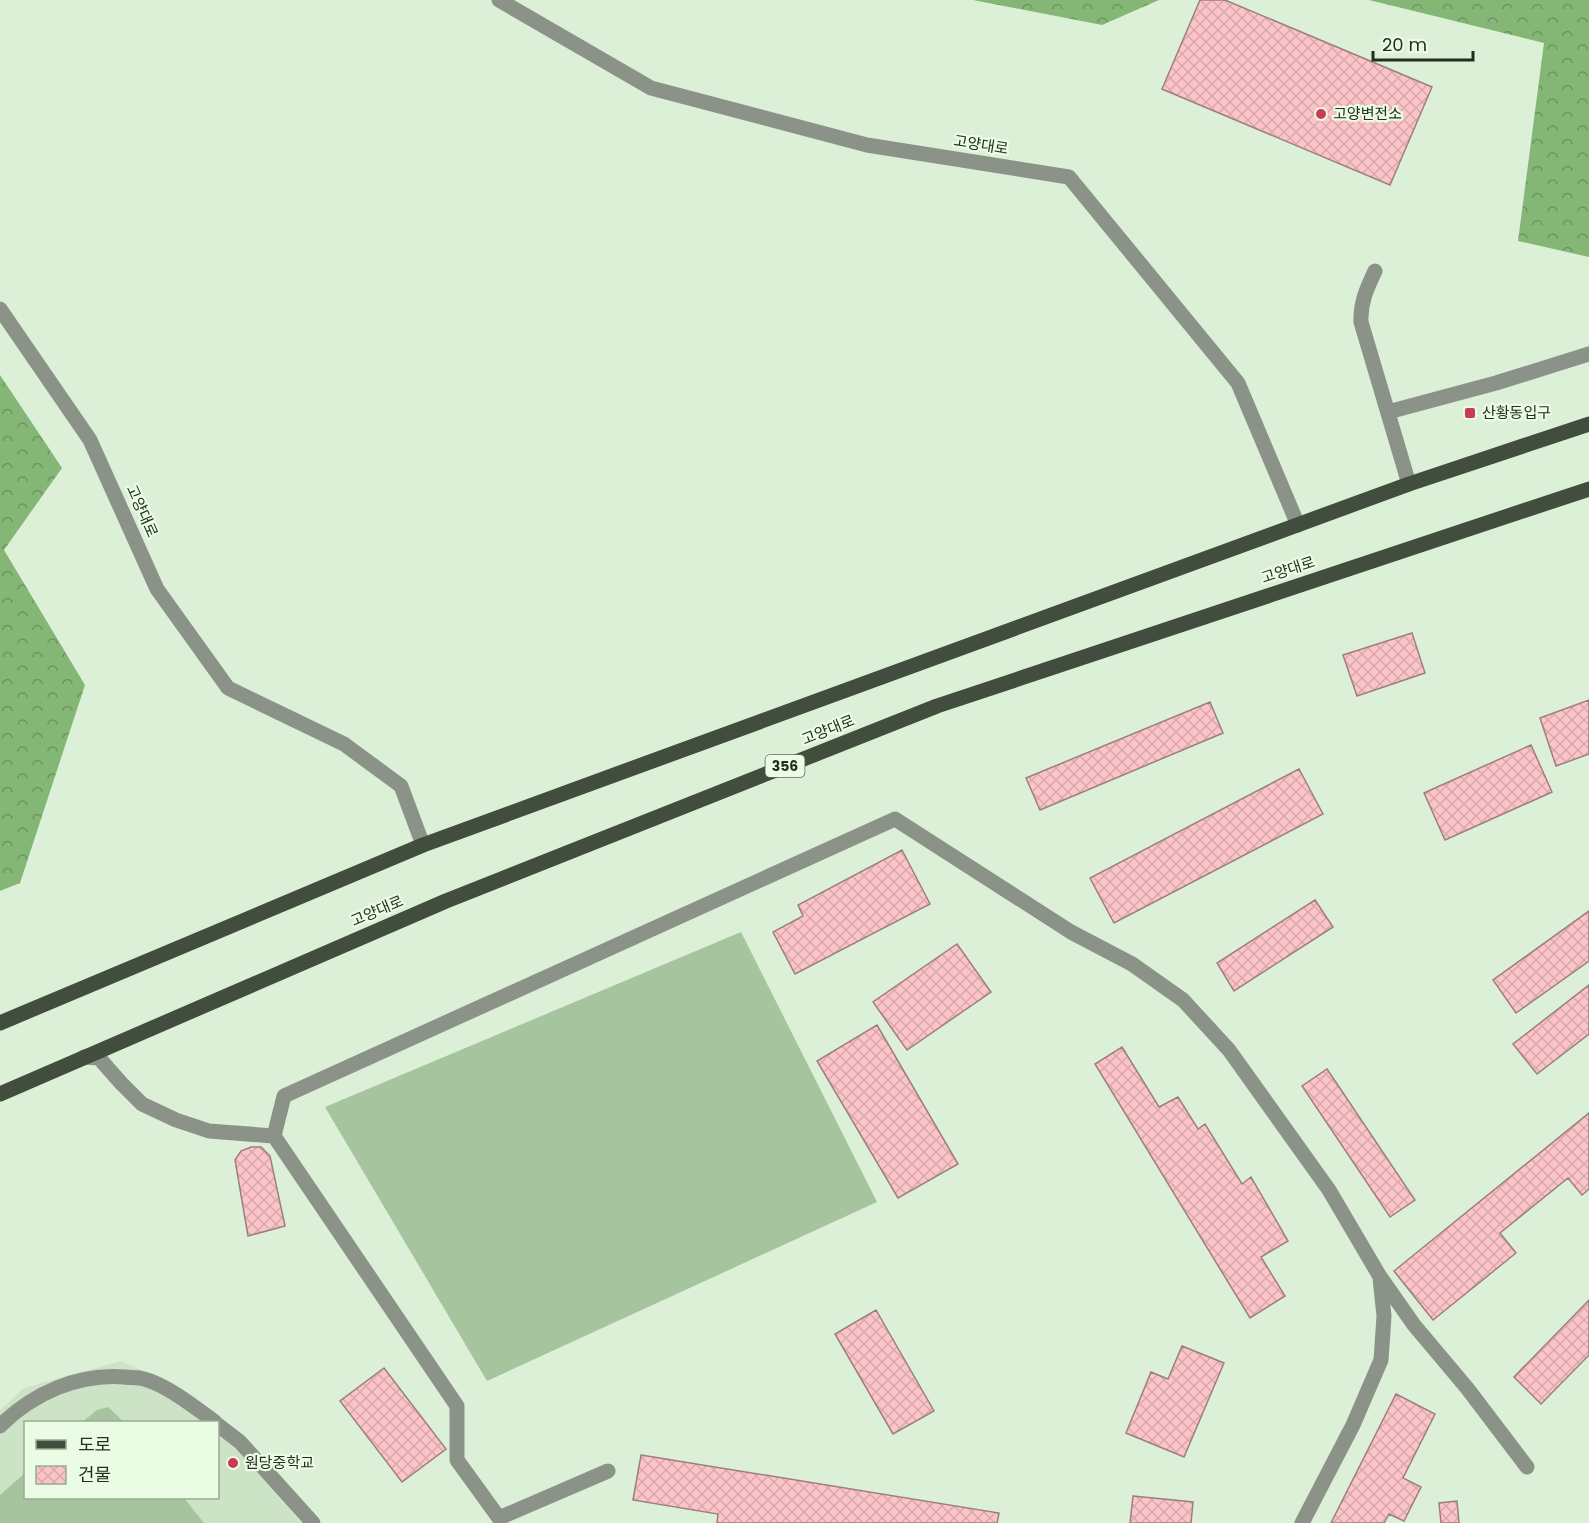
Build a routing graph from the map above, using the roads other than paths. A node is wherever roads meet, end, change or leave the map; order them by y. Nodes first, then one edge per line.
1 (499, 0) edge
2 (1375, 271) dead end
3 (0, 309) edge
4 (1589, 354) edge
5 (1388, 412) junction
6 (1589, 424) edge
7 (1409, 484) junction
8 (1589, 489) edge
9 (1298, 525) junction
10 (423, 845) junction
11 (0, 1023) edge
12 (84, 1057) junction
13 (0, 1094) edge
14 (274, 1136) junction
15 (1379, 1275) junction
16 (212, 1421) edge
17 (0, 1426) edge
18 (219, 1426) edge
19 (1527, 1467) dead end
20 (608, 1471) dead end
21 (314, 1523) edge
22 (1302, 1523) edge

1 - 9 street, 고양대로
2 - 5 street
3 - 10 street, 고양대로
4 - 5 street
5 - 7 street
6 - 7 main road, 고양대로
7 - 9 main road, 고양대로
8 - 12 main road, 고양대로 / 356
9 - 10 main road, 고양대로
10 - 11 main road, 고양대로
12 - 13 main road, 고양대로 / 356
12 - 14 street
14 - 15 street
14 - 20 street
15 - 19 street
15 - 22 street
16 - 17 street
18 - 21 street

